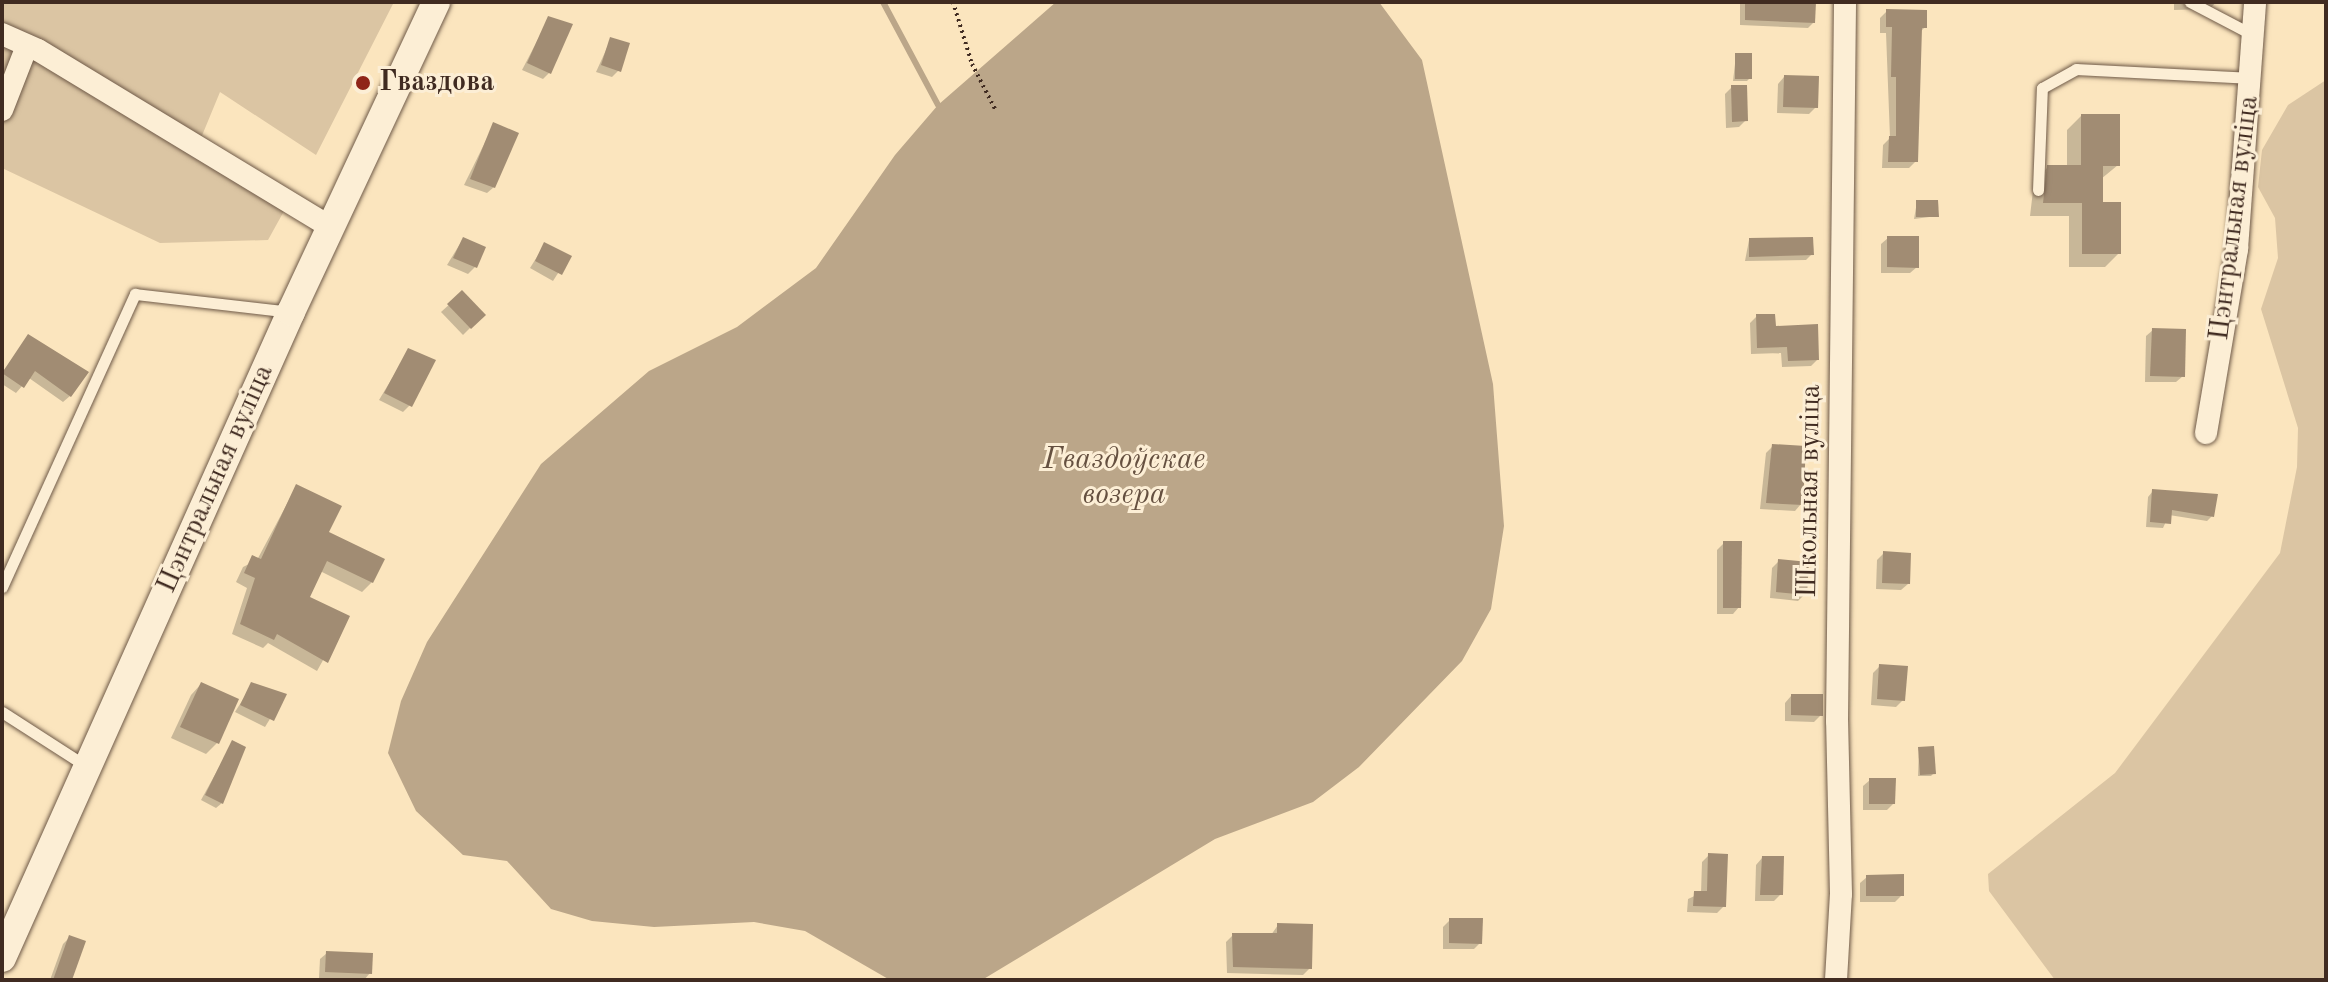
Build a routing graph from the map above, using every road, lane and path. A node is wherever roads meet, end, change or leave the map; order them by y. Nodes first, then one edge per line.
1 (436, 2) edge
2 (953, 2) edge
3 (1845, 2) edge
4 (2190, 2) edge
5 (2255, 2) edge
6 (2, 34) edge
7 (2255, 36) junction
8 (27, 46) junction
9 (2252, 78) junction
10 (2, 110) edge
11 (996, 111) dead end
12 (2038, 190) dead end
13 (330, 227) junction
14 (291, 312) junction
15 (2206, 433) dead end
16 (2, 587) edge
17 (2, 712) edge
18 (88, 767) junction
19 (5, 946) edge
20 (1836, 980) edge

1 - 13 street, Цэнтральная вуліца
2 - 11 path
3 - 20 street, Школьная вуліца
4 - 7 lane
5 - 7 street, Цэнтральная вуліца
6 - 8 street
7 - 9 street, Цэнтральная вуліца
8 - 10 street
8 - 13 street
9 - 12 lane
9 - 15 street, Цэнтральная вуліца
13 - 14 street, Цэнтральная вуліца
14 - 16 lane
14 - 18 street, Цэнтральная вуліца
17 - 18 lane
18 - 19 street, Цэнтральная вуліца

